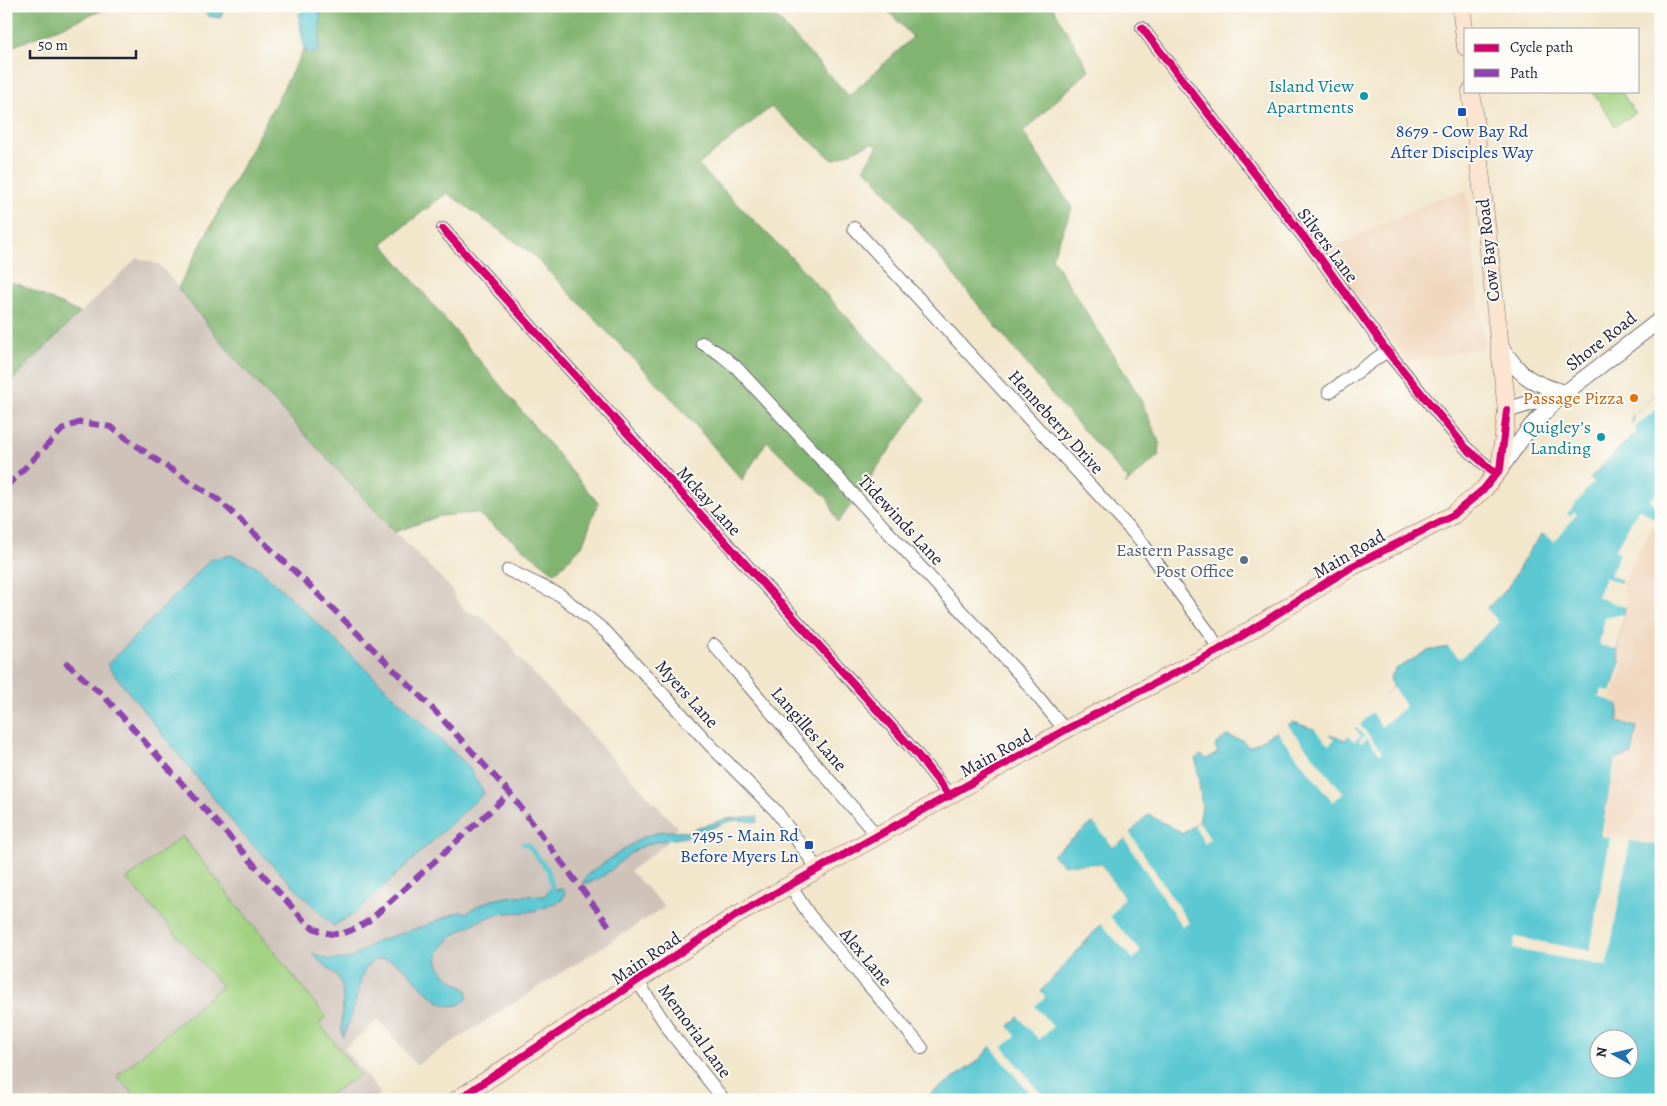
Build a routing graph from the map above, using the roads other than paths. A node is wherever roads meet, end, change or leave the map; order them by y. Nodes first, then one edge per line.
1 (1461, 6) edge
2 (1142, 28) dead end
3 (1464, 31) edge
4 (1471, 92) edge
5 (854, 228) dead end
6 (443, 229) dead end
7 (1661, 319) edge
8 (1498, 342) junction
9 (702, 343) dead end
10 (1387, 351) junction
11 (1329, 392) dead end
12 (1565, 393) junction
13 (1506, 410) junction
14 (1498, 472) junction
15 (508, 570) dead end
16 (714, 645) dead end
17 (1220, 650) junction
18 (1065, 730) junction
19 (950, 796) junction
20 (877, 836) junction
21 (817, 868) junction
22 (789, 884) junction
23 (638, 982) junction
24 (922, 1048) dead end
25 (457, 1100) edge
26 (724, 1100) edge

1 - 3 main road
2 - 10 street, Silvers Lane
4 - 8 main road, Cow Bay Road
5 - 17 street, Henneberry Drive
6 - 19 street, Mckay Lane
7 - 12 street, Shore Road
8 - 12 street
8 - 13 main road, Cow Bay Road
9 - 18 street, Tidewinds Lane
10 - 11 street
10 - 14 street, Silvers Lane
12 - 13 street, Shore Road
12 - 14 street
13 - 14 main road
14 - 17 main road, Main Road
15 - 21 street, Myers Lane
16 - 20 street, Langilles Lane
17 - 18 main road, Main Road
18 - 19 main road, Main Road
19 - 20 main road, Main Road
20 - 21 main road, Main Road
21 - 22 main road, Main Road
22 - 23 main road, Main Road
22 - 24 street, Alex Lane
23 - 25 main road, Main Road
23 - 26 street, Memorial Lane

